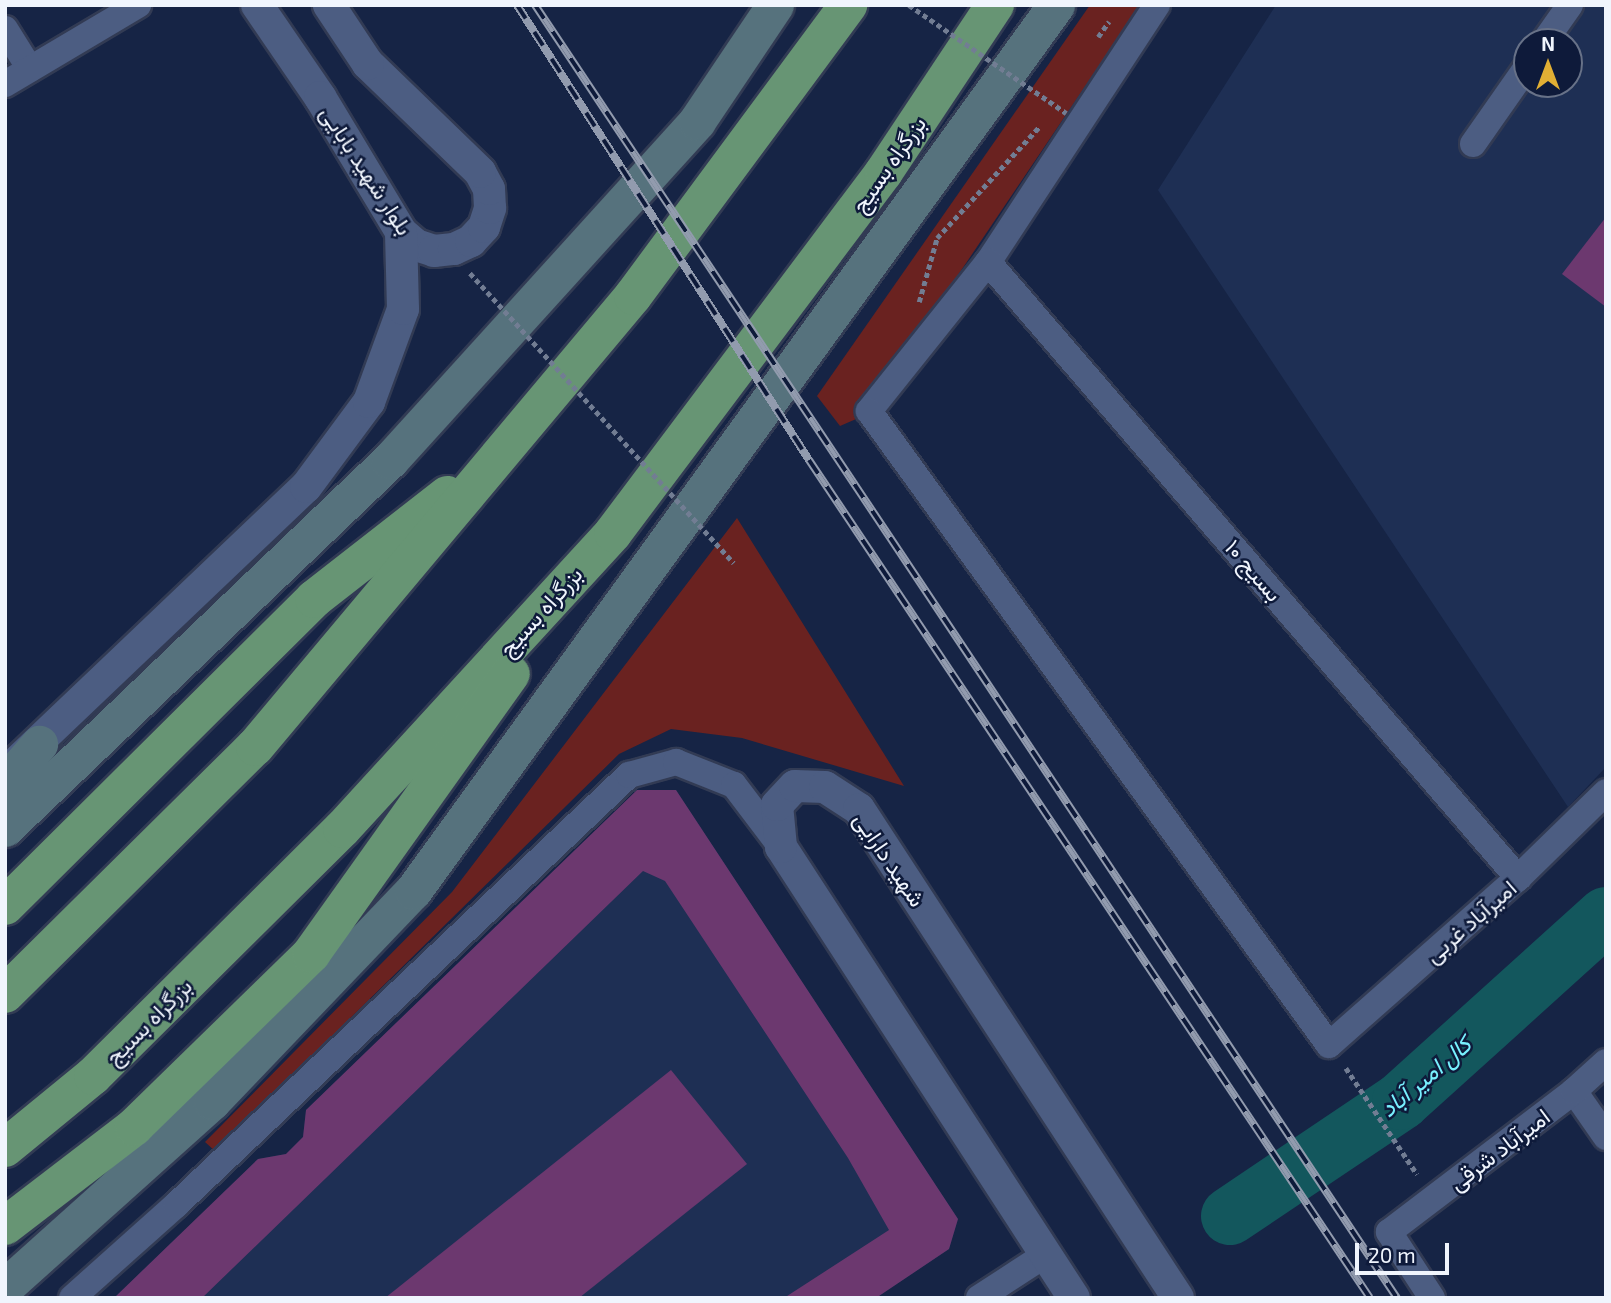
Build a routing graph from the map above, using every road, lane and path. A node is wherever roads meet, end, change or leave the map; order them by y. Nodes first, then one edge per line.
1 (138, 5) edge
2 (257, 5) edge
3 (329, 5) edge
4 (775, 5) edge
5 (848, 5) edge
6 (909, 5) edge
7 (995, 5) edge
8 (1056, 5) edge
9 (1157, 5) edge
10 (1570, 5) edge
11 (1119, 12) dead end
12 (1554, 28) edge
13 (5, 29) edge
14 (1093, 46) dead end
15 (30, 69) junction
16 (5, 84) edge
17 (1513, 86) edge
18 (1063, 96) dead end
19 (1066, 113) dead end
20 (1473, 144) dead end
21 (401, 232) junction
22 (988, 262) junction
23 (470, 273) dead end
24 (918, 309) dead end
25 (509, 446) junction
26 (613, 533) junction
27 (734, 563) dead end
28 (40, 744) junction
29 (5, 771) edge
30 (5, 783) edge
31 (1606, 792) edge
32 (5, 828) edge
33 (781, 847) junction
34 (1518, 878) junction
35 (5, 906) edge
36 (5, 994) edge
37 (1329, 1045) junction
38 (1606, 1062) edge
39 (1574, 1091) junction
40 (1606, 1137) edge
41 (1400, 1146) dead end
42 (5, 1148) edge
43 (5, 1226) edge
44 (1045, 1255) junction
45 (5, 1287) edge
46 (72, 1298) edge
47 (979, 1298) edge
48 (1074, 1298) edge
49 (1178, 1298) edge
50 (1432, 1298) edge

1 - 15 street
2 - 21 street, بلوار شهید بابایی
3 - 21 street, بلوار شهید بابایی
4 - 32 main road
5 - 25 highway
6 - 19 path, bridge
7 - 26 highway, بزرگراه بسیج
8 - 45 main road
9 - 22 street
10 - 12 street
11 - 14 path
13 - 15 street
15 - 16 street
17 - 20 street
18 - 24 path
21 - 28 street
22 - 34 street, بسیج ۱۰
22 - 37 street
23 - 27 path, bridge
25 - 35 highway
25 - 36 highway
26 - 42 highway, بزرگراه بسیج
26 - 43 highway
28 - 29 street
28 - 30 main road
31 - 34 street, امیرآباد غربی
33 - 44 street, شهید دارایی
33 - 46 street
33 - 49 street, شهید دارایی
34 - 37 street, امیرآباد غربی
37 - 41 path
38 - 39 street, امیرآباد شرقی
39 - 40 street
39 - 50 street, امیرآباد شرقی
44 - 47 street
44 - 48 street, شهید دارایی

